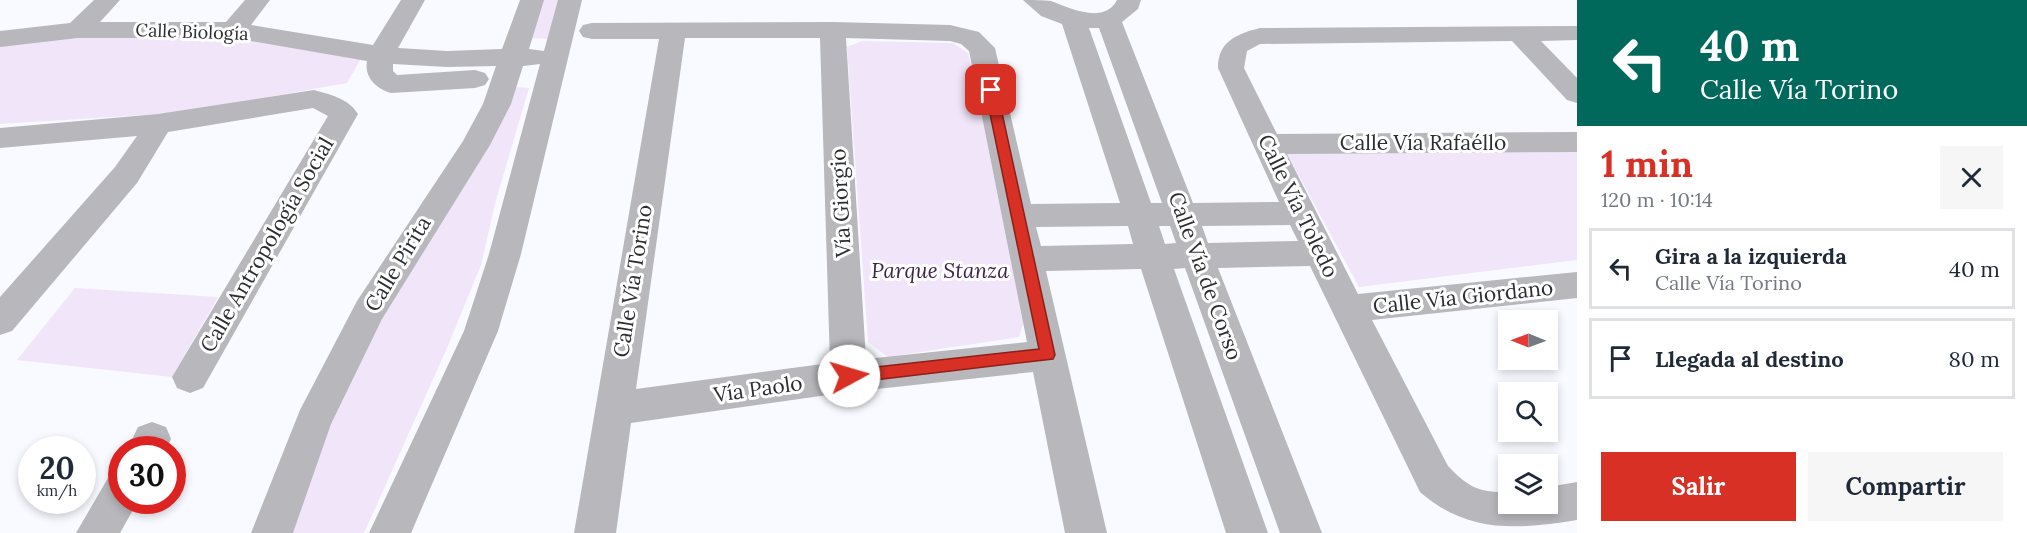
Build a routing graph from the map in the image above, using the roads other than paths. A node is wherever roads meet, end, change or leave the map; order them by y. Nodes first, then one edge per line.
1 (108, 0) edge
2 (258, 0) edge
3 (413, 0) edge
4 (532, 0) edge
5 (570, 0) edge
6 (1035, 0) edge
7 (1119, 9) edge
8 (1073, 18) junction
9 (78, 30) junction
10 (233, 30) junction
11 (673, 30) junction
12 (833, 30) junction
13 (592, 31) dead end
14 (1518, 33) junction
15 (1574, 33) dead end
16 (0, 39) edge
17 (382, 55) junction
18 (553, 65) junction
19 (511, 67) junction
20 (1577, 94) edge
21 (158, 124) junction
22 (0, 138) edge
23 (1577, 142) edge
24 (1269, 144) junction
25 (1300, 213) junction
26 (1139, 215) junction
27 (1182, 215) junction
28 (1018, 216) junction
29 (1320, 252) junction
30 (1197, 255) junction
31 (1153, 256) junction
32 (1027, 259) junction
33 (1577, 285) edge
34 (1348, 309) junction
35 (0, 321) edge
36 (1047, 355) junction
37 (849, 376) junction
38 (190, 377) dead end
39 (613, 409) junction
40 (1577, 501) edge
41 (108, 514) edge
42 (97, 533) edge
43 (272, 533) edge
44 (390, 533) edge
45 (595, 533) edge
46 (1086, 533) edge
47 (1247, 533) edge
48 (1301, 533) edge

1 - 9 street
2 - 10 street
3 - 17 street
4 - 19 street, Calle Pirita
5 - 18 street
6 - 8 street
7 - 8 street
7 - 27 street, Calle Vía de Corso
8 - 26 street, Calle Vía de Corso
9 - 10 street, Calle Biología
9 - 16 street, Calle Biología
10 - 17 street, Calle Biología
11 - 12 street
11 - 13 street
11 - 39 street, Calle Vía Torino
12 - 28 street
12 - 37 street, Vía Giorgio
14 - 15 street, Calle Vía Toledo
14 - 20 street
14 - 24 street, Calle Vía Toledo
17 - 19 street
18 - 19 street
18 - 44 street
19 - 43 street, Calle Pirita
21 - 22 street
21 - 35 street
21 - 38 street, Calle Antropología Social
23 - 24 street, Calle Vía Rafaéllo
24 - 25 street, Calle Vía Toledo
25 - 27 street
25 - 29 street, Calle Vía Toledo
26 - 27 street
26 - 28 street
26 - 31 street, Calle Vía de Corso
27 - 30 street, Calle Vía de Corso
28 - 32 street
29 - 30 street
29 - 34 street, Calle Vía Toledo
30 - 31 street
30 - 48 street, Calle Vía de Corso
31 - 32 street
31 - 47 street, Calle Vía de Corso
32 - 36 street
33 - 34 street, Calle Vía Giordano
34 - 40 street, Calle Vía Toledo
36 - 37 street, Vía Paolo
36 - 46 street
37 - 39 street, Vía Paolo
39 - 45 street, Calle Vía Torino
41 - 42 street

